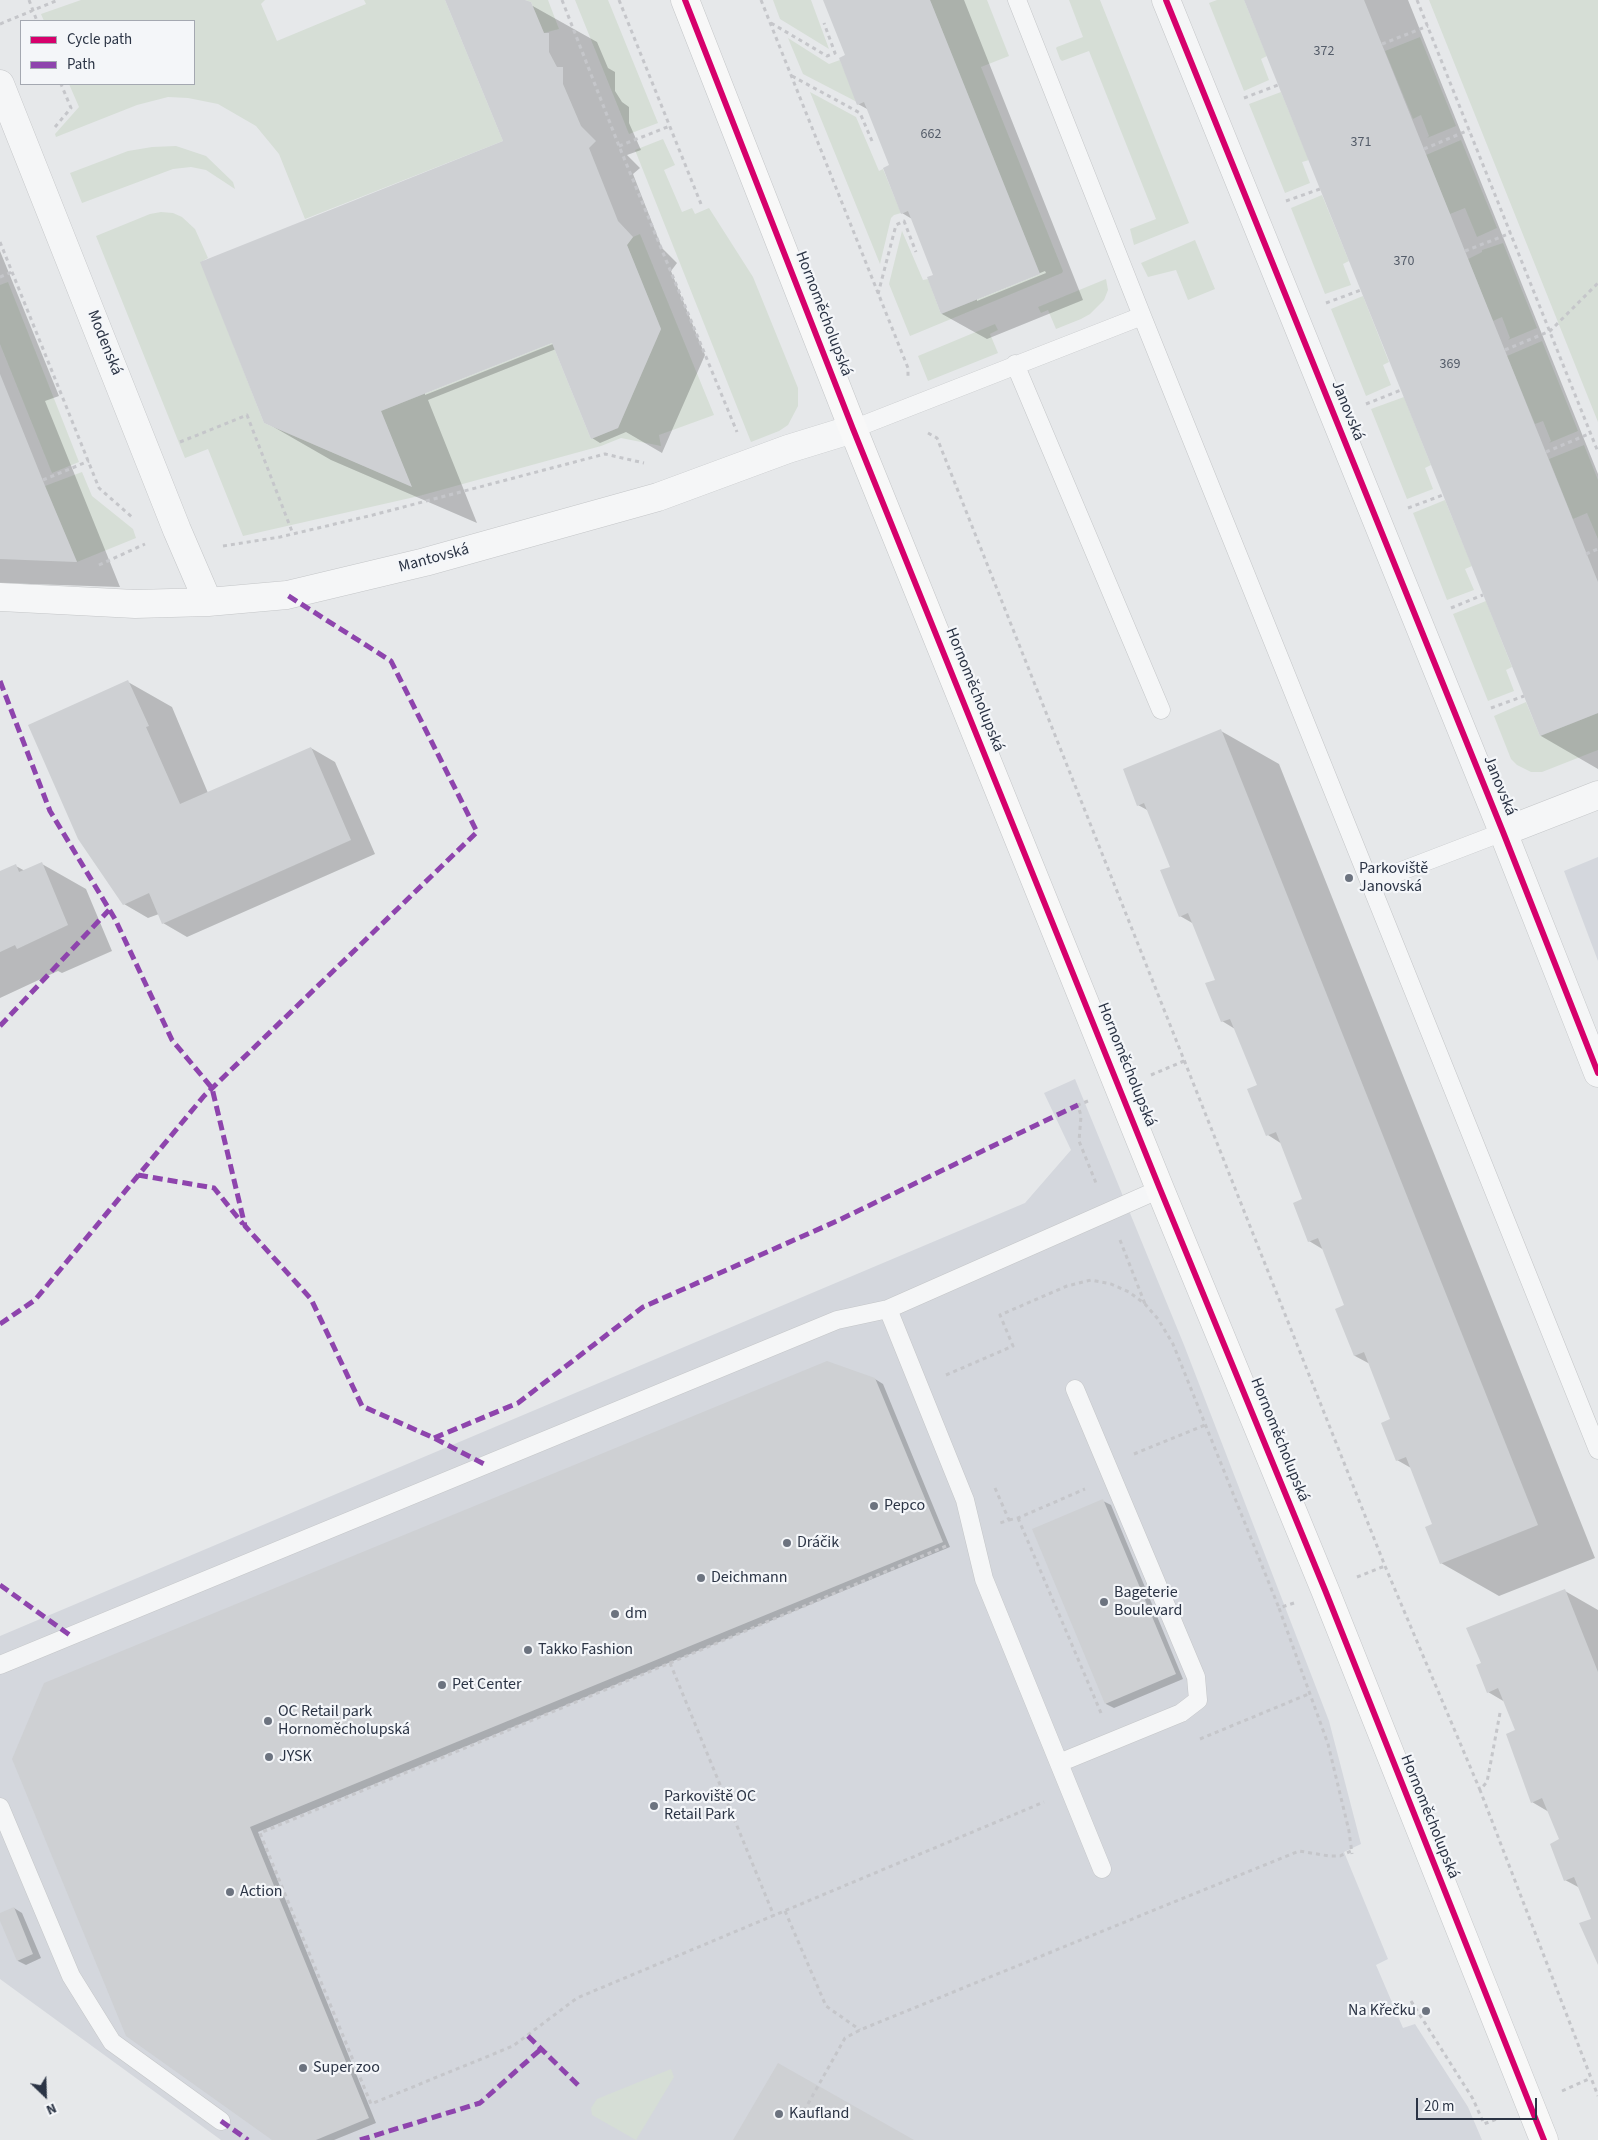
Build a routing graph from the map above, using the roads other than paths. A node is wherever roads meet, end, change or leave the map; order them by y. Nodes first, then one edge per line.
1 (685, 0) edge
2 (1017, 0) edge
3 (1166, 0) edge
4 (0, 84) edge
5 (1142, 316) junction
6 (1015, 364) junction
7 (853, 429) junction
8 (0, 597) edge
9 (208, 602) junction
10 (1161, 710) dead end
11 (1598, 795) edge
12 (1503, 832) junction
13 (1370, 883) junction
14 (1598, 1073) edge
15 (1160, 1189) junction
16 (888, 1308) junction
17 (1075, 1389) dead end
18 (1598, 1450) edge
19 (0, 1665) edge
20 (1059, 1763) junction
21 (0, 1807) edge
22 (1102, 1869) dead end
23 (221, 2121) dead end
24 (1544, 2140) edge

1 - 7 street, Hornoměcholupská
2 - 5 lane
3 - 12 street, Janovská
4 - 9 street, Modenská
5 - 6 lane
5 - 13 lane
6 - 7 lane
6 - 10 lane
7 - 9 street, Mantovská
7 - 15 street, Hornoměcholupská
8 - 9 street, Mantovská
11 - 12 street
12 - 13 lane
12 - 14 street, Janovská
13 - 18 lane
15 - 16 lane
15 - 24 street, Hornoměcholupská
16 - 19 lane
16 - 20 lane
17 - 20 lane
20 - 22 lane
21 - 23 lane

